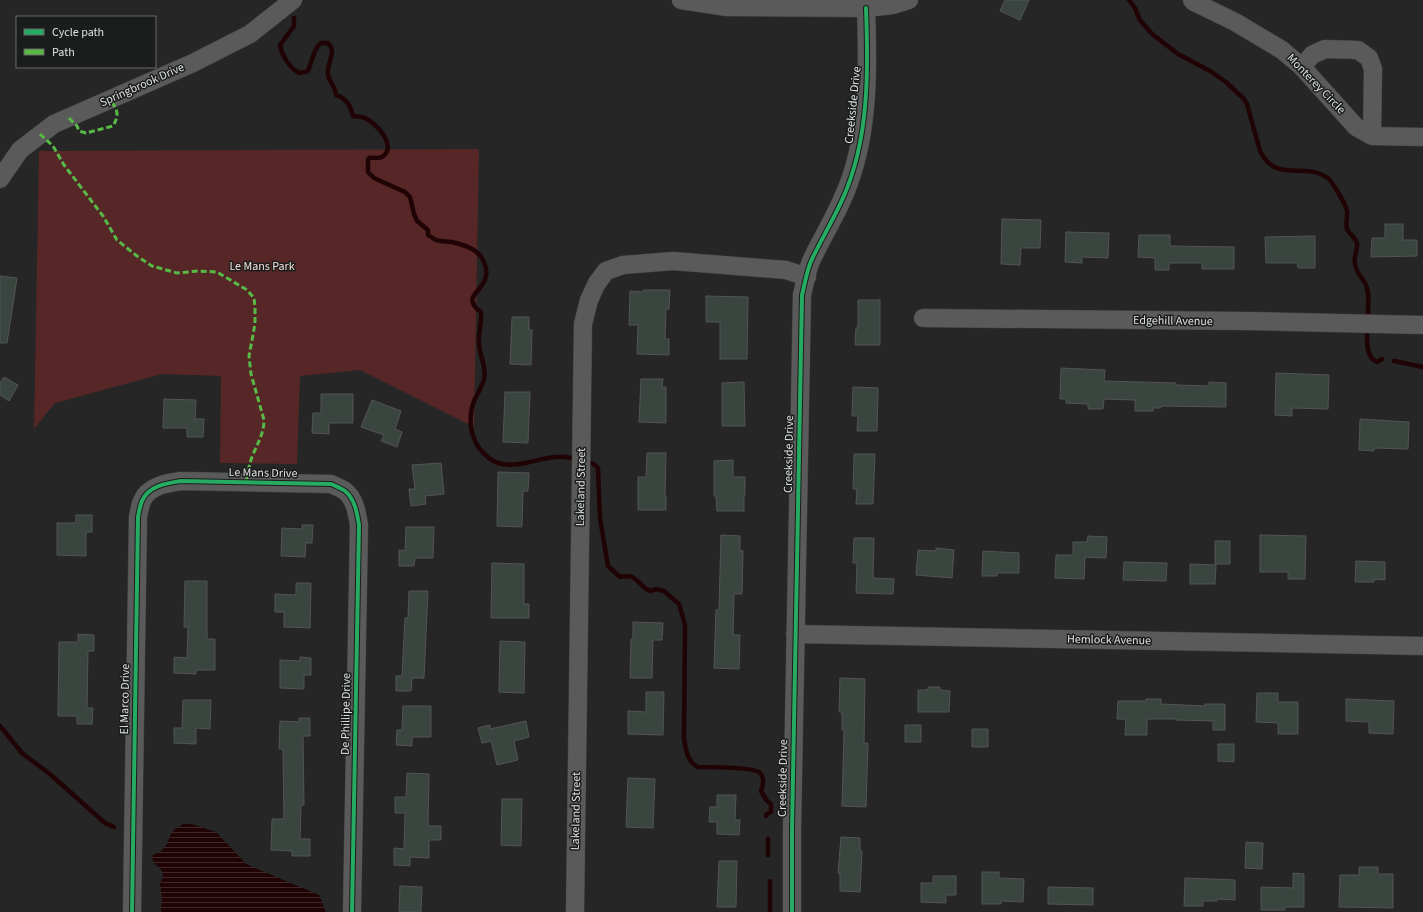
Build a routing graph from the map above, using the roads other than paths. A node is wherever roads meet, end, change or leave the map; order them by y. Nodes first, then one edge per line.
1 (293, 0) edge
2 (681, 0) edge
3 (909, 0) edge
4 (1192, 0) edge
5 (866, 8) junction
6 (1302, 67) junction
7 (1372, 136) junction
8 (1423, 137) edge
9 (0, 179) edge
10 (807, 277) junction
11 (923, 318) dead end
12 (1423, 326) edge
13 (150, 490) joint
14 (358, 517) joint
15 (796, 634) junction
16 (1423, 646) edge
17 (132, 912) edge
18 (352, 912) edge
19 (575, 912) edge
20 (792, 912) edge

1 - 9 street, Springbrook Drive
2 - 5 street
3 - 5 street
4 - 6 street, Monterey Circle
5 - 10 street, Creekside Drive
6 - 7 street, Monterey Circle
6 - 7 street
7 - 8 street, Monterey Circle
10 - 15 street, Creekside Drive
10 - 19 street, Lakeland Street
11 - 12 street, Edgehill Avenue
13 - 14 street, Le Mans Drive
13 - 17 street, El Marco Drive
14 - 18 street, De Phillipe Drive
15 - 16 street, Hemlock Avenue
15 - 20 street, Creekside Drive

